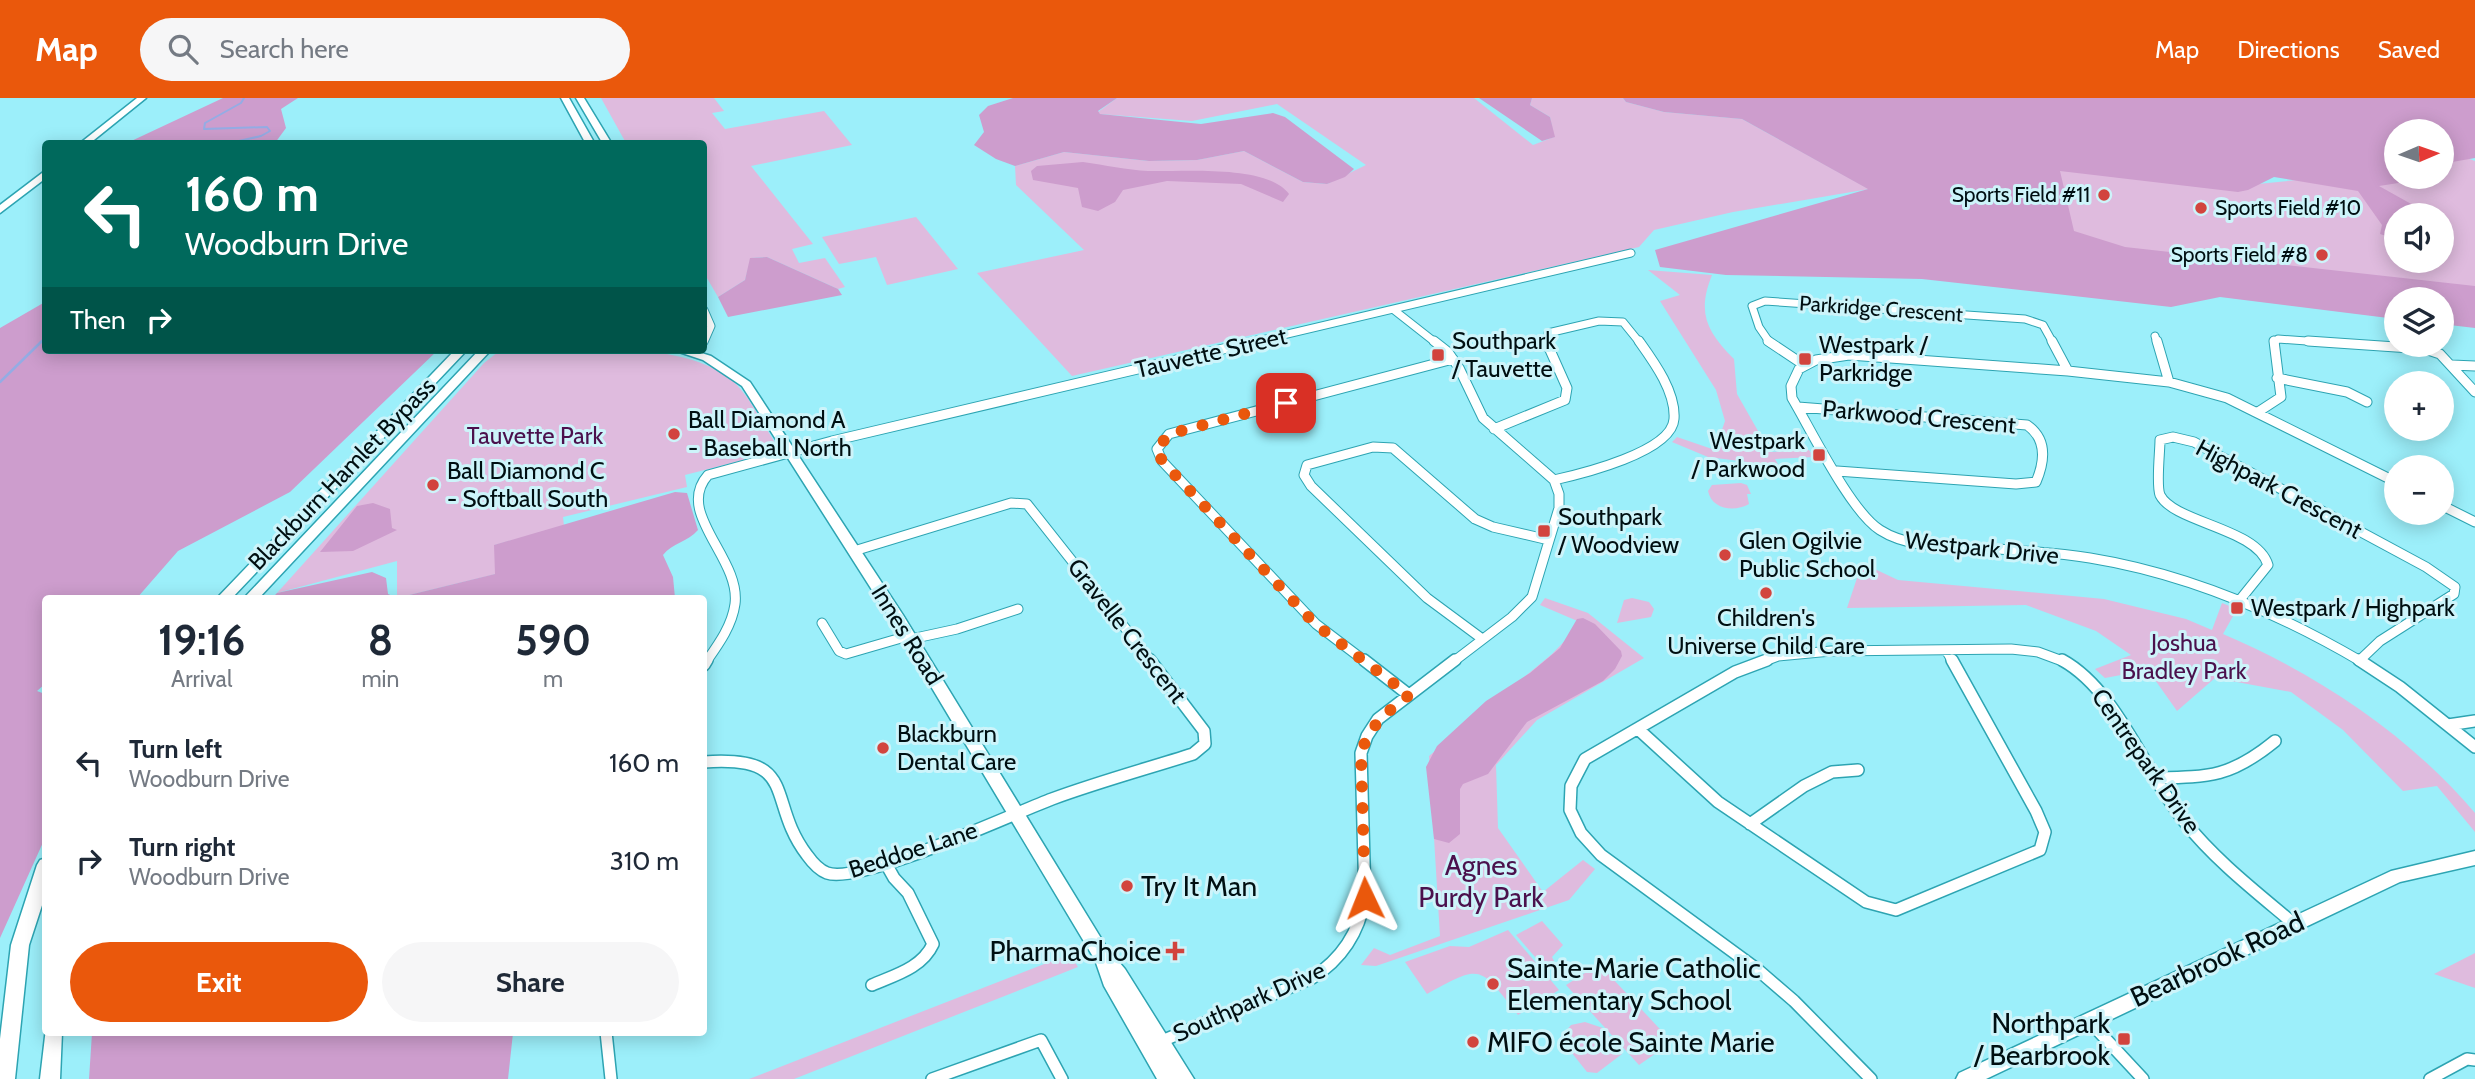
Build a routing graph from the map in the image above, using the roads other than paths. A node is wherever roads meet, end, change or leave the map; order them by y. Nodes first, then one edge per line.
1 (142, 98) edge
2 (565, 98) edge
3 (580, 98) edge
4 (598, 125) junction
5 (583, 128) junction
6 (88, 140) edge
7 (589, 140) edge
8 (605, 140) edge
9 (42, 176) edge
10 (0, 210) edge
11 (1631, 253) dead end
12 (1394, 310) junction
13 (707, 315) edge
14 (2155, 335) dead end
15 (707, 338) edge
16 (457, 354) edge
17 (481, 354) edge
18 (492, 354) edge
19 (694, 354) edge
20 (1453, 359) junction
21 (1804, 365) junction
22 (2454, 367) junction
23 (467, 369) junction
24 (2475, 369) edge
25 (2068, 371) junction
26 (2277, 377) junction
27 (2169, 382) junction
28 (2475, 392) edge
29 (2367, 401) dead end
30 (1798, 407) junction
31 (2258, 412) junction
32 (1494, 429) junction
33 (791, 452) junction
34 (1837, 471) junction
35 (2384, 476) edge
36 (1554, 480) junction
37 (2454, 512) edge
38 (2475, 522) edge
39 (1549, 540) junction
40 (854, 551) junction
41 (227, 595) edge
42 (254, 595) edge
43 (2239, 601) junction
44 (1018, 609) dead end
45 (822, 622) dead end
46 (909, 637) junction
47 (1481, 638) junction
48 (1946, 650) junction
49 (2359, 661) junction
50 (707, 662) edge
51 (1409, 695) junction
52 (2475, 721) edge
53 (2448, 725) junction
54 (1637, 729) junction
55 (2275, 741) dead end
56 (2475, 747) edge
57 (707, 762) edge
58 (1858, 770) dead end
59 (2155, 778) junction
60 (1016, 814) junction
61 (1750, 824) junction
62 (2475, 858) edge
63 (886, 862) junction
64 (42, 877) edge
65 (2293, 923) junction
66 (872, 985) dead end
67 (2089, 1021) junction
68 (53, 1036) edge
69 (606, 1036) edge
70 (1155, 1044) junction
71 (2475, 1060) edge
72 (5, 1079) edge
73 (50, 1079) edge
74 (611, 1079) edge
75 (932, 1079) edge
76 (1062, 1079) edge
77 (1168, 1079) edge
78 (1184, 1079) edge
79 (1871, 1079) edge
80 (1966, 1079) edge
81 (2143, 1079) edge
82 (2430, 1079) edge

1 - 6 main road
2 - 5 main road
3 - 4 main road
4 - 5 main road
4 - 8 main road
5 - 7 main road
9 - 10 main road
11 - 12 street, Tauvette Street
12 - 20 street
12 - 33 street, Tauvette Street
13 - 15 street
14 - 27 street
16 - 41 main road, Blackburn Hamlet Bypass
17 - 23 main road, Blackburn Hamlet Bypass
18 - 23 main road
19 - 33 main road, Innes Road
20 - 32 street
20 - 51 street
21 - 25 street
21 - 25 street, Parkridge Crescent
21 - 30 street, Westpark Drive
22 - 24 street
22 - 26 street
22 - 28 street
23 - 42 main road, Blackburn Hamlet Bypass
25 - 27 street
26 - 29 street
26 - 31 street
27 - 31 street
30 - 34 street, Westpark Drive
30 - 34 street, Parkwood Crescent
31 - 35 street
32 - 36 street
32 - 36 street
33 - 40 main road, Innes Road
33 - 50 street, Tauvette Street
34 - 43 street, Westpark Drive
36 - 39 street, Southpark Drive
37 - 38 street
39 - 47 street, Southpark Drive
39 - 47 street
40 - 46 main road, Innes Road
40 - 60 street, Gravelle Crescent
43 - 49 street, Westpark Drive
43 - 49 street, Highpark Crescent
44 - 46 street
45 - 46 street
46 - 60 main road, Innes Road
47 - 51 street, Southpark Drive
48 - 54 street, Centrepark Drive
48 - 59 street, Centrepark Drive
48 - 61 street
49 - 53 street, Westpark Drive
51 - 70 street, Southpark Drive
52 - 53 street
53 - 56 street, Westpark Drive
54 - 61 street
54 - 79 street, Centrepark Drive
55 - 59 street
57 - 63 street, Beddoe Lane
58 - 61 street
59 - 65 street, Centrepark Drive
60 - 63 street, Beddoe Lane
60 - 70 main road, Innes Road
62 - 65 main road, Bearbrook Road
63 - 66 street
64 - 72 main road
65 - 67 main road, Bearbrook Road
67 - 80 main road, Bearbrook Road
67 - 81 street
68 - 73 main road
69 - 74 street
70 - 77 main road, Innes Road
70 - 78 main road, Innes Road
71 - 82 street
75 - 76 street

